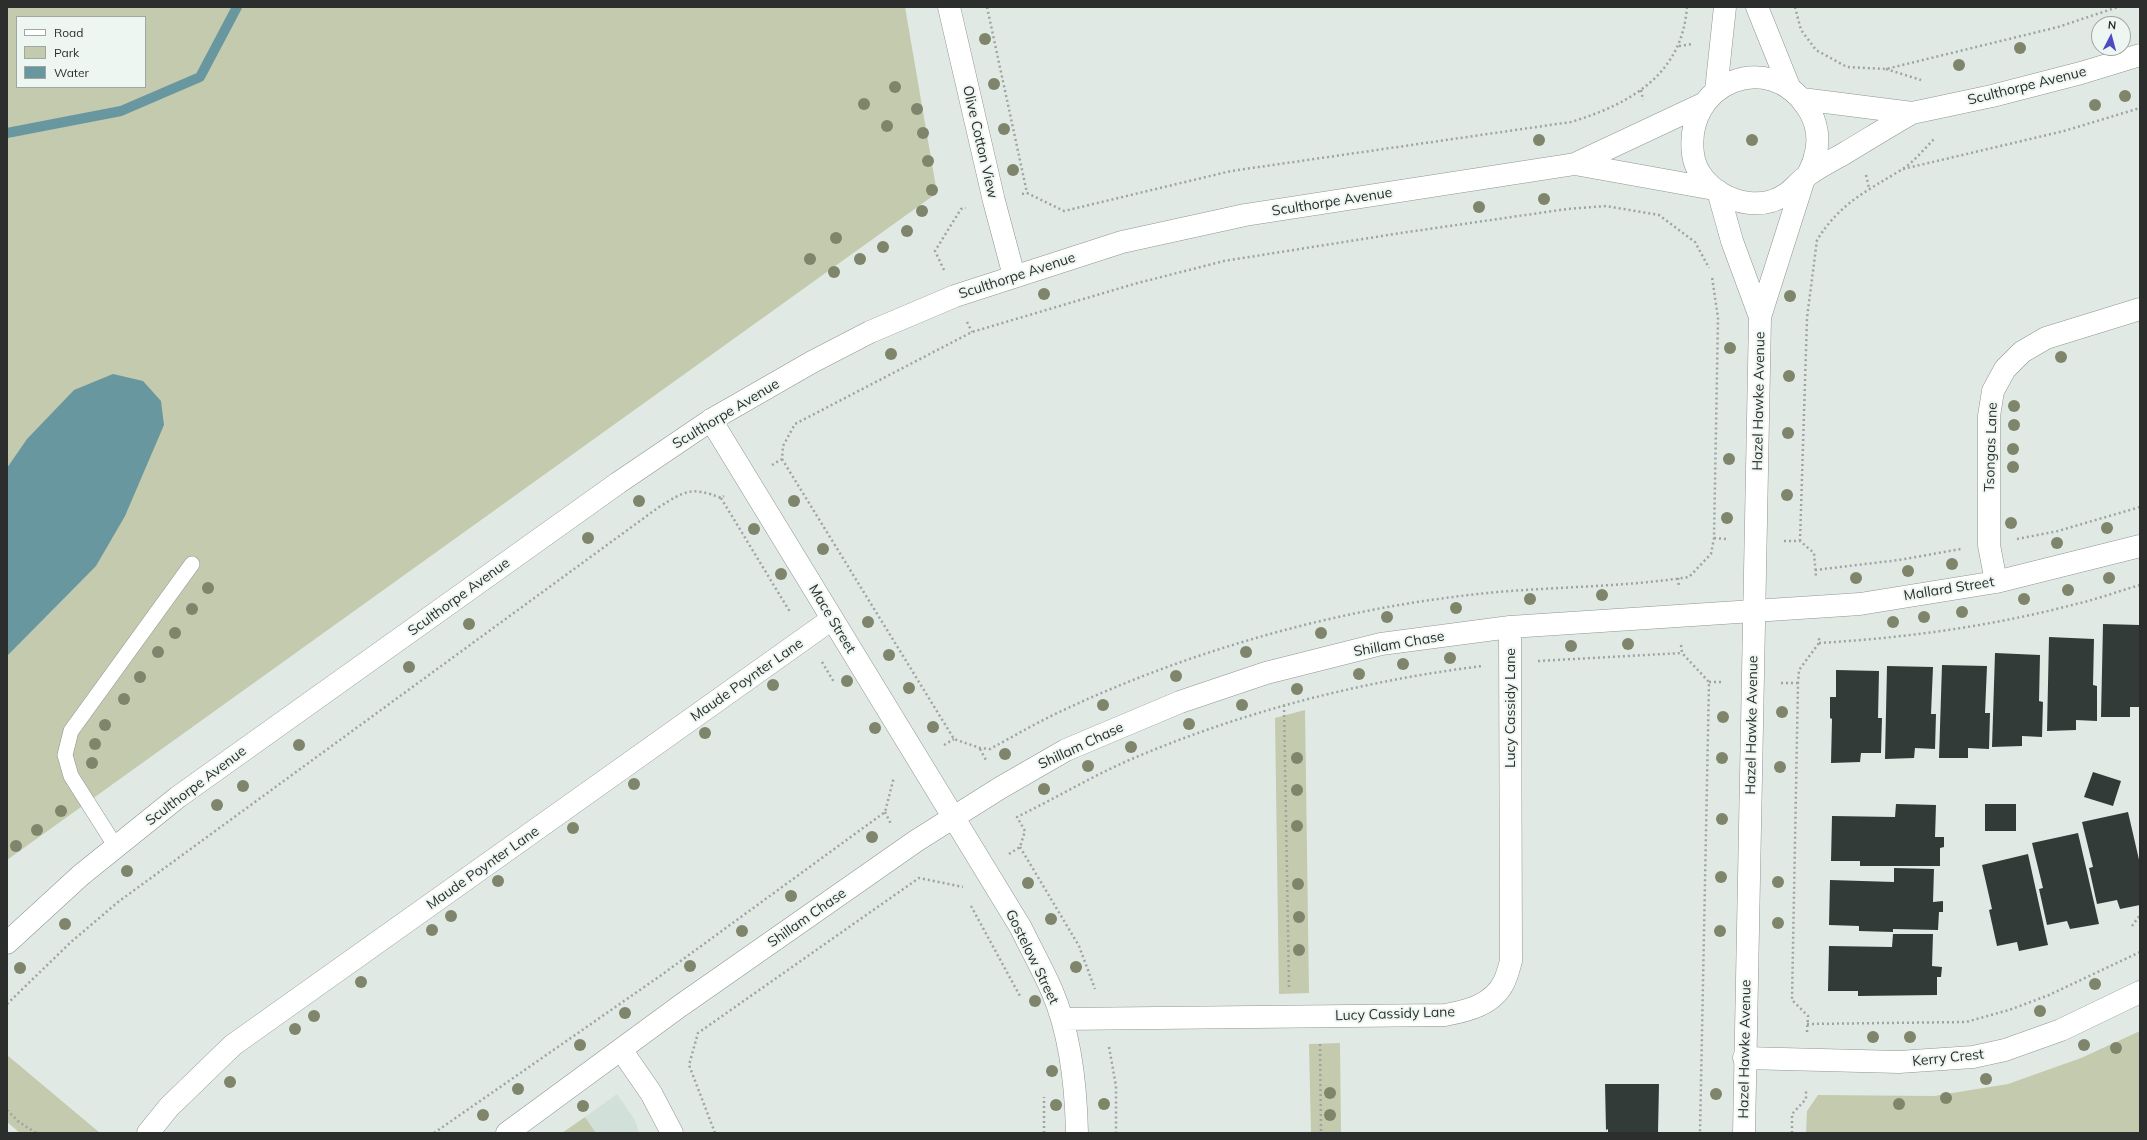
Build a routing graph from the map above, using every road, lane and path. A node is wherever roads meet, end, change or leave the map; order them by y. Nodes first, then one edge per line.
1 (949, 7) edge
2 (987, 7) edge
3 (1687, 7) edge
4 (1725, 7) edge
5 (1757, 7) edge
6 (1795, 7) edge
7 (2118, 7) edge
8 (2140, 55) edge
9 (1796, 94) junction
10 (1709, 97) junction
11 (2140, 108) edge
12 (1912, 113) junction
13 (1575, 164) junction
14 (1805, 179) junction
15 (1716, 190) junction
16 (1027, 193) junction
17 (994, 201) junction
18 (1014, 276) junction
19 (955, 296) junction
20 (2140, 309) edge
21 (1760, 317) junction
22 (972, 332) junction
23 (711, 420) junction
24 (782, 459) junction
25 (748, 481) junction
26 (720, 498) junction
27 (2140, 546) edge
28 (192, 564) dead end
29 (1815, 570) dead end
30 (1678, 578) dead end
31 (1996, 582) junction
32 (2140, 585) edge
33 (1754, 612) junction
34 (832, 619) junction
35 (1510, 627) junction
36 (806, 638) junction
37 (1511, 663) junction
38 (835, 684) dead end
39 (1284, 705) junction
40 (954, 739) dead end
41 (890, 770) dead end
42 (953, 818) junction
43 (116, 847) junction
44 (961, 888) dead end
45 (969, 902) dead end
46 (2140, 915) edge
47 (2132, 926) dead end
48 (7, 943) edge
49 (2140, 952) edge
50 (2140, 992) edge
51 (1289, 993) dead end
52 (1021, 999) dead end
53 (7, 1004) edge
54 (1062, 1019) junction
55 (1105, 1019) junction
56 (1807, 1024) junction
57 (1320, 1038) dead end
58 (622, 1051) junction
59 (1744, 1058) junction
60 (1806, 1060) junction
61 (1044, 1091) dead end
62 (7, 1110) edge
63 (36, 1133) edge
64 (148, 1133) edge
65 (434, 1133) edge
66 (507, 1133) edge
67 (672, 1133) edge
68 (715, 1133) edge
69 (1044, 1133) edge
70 (1077, 1133) edge
71 (1116, 1133) edge
72 (1321, 1133) edge
73 (1700, 1133) edge
74 (1744, 1133) edge
75 (1792, 1133) edge

1 - 17 street, Olive Cotton View
2 - 16 path
3 - 16 path
4 - 10 street
5 - 9 street
6 - 7 path
8 - 12 street, Sculthorpe Avenue
9 - 10 street
9 - 12 street, Sculthorpe Avenue
9 - 14 street
10 - 13 street, Sculthorpe Avenue
10 - 15 street
11 - 29 path
12 - 14 street, Sculthorpe Avenue
13 - 15 street, Sculthorpe Avenue
13 - 18 street, Sculthorpe Avenue
14 - 15 street
14 - 21 street, Hazel Hawke Avenue
15 - 21 street, Hazel Hawke Avenue
16 - 17 path
17 - 18 street, Olive Cotton View
17 - 19 path
18 - 19 street, Sculthorpe Avenue
19 - 22 path
19 - 23 street, Sculthorpe Avenue
20 - 31 street, Tsongas Lane
21 - 33 street, Hazel Hawke Avenue
22 - 24 path
22 - 30 path
23 - 25 street, Mace Street
23 - 43 street, Sculthorpe Avenue
24 - 25 path
24 - 40 path
25 - 26 path
25 - 34 street, Mace Street
26 - 36 path
26 - 53 path
27 - 31 street, Mallard Street
28 - 43 lane
31 - 33 street, Mallard Street
32 - 56 path
33 - 35 street, Shillam Chase
33 - 59 street, Hazel Hawke Avenue
34 - 36 street, Maude Poynter Lane
34 - 42 street, Mace Street
35 - 37 street, Lucy Cassidy Lane
35 - 42 street, Shillam Chase
36 - 38 path
36 - 64 street, Maude Poynter Lane
37 - 39 path
37 - 55 street, Lucy Cassidy Lane
37 - 73 path
39 - 51 path
39 - 55 path
41 - 65 path
42 - 54 street, Gostelow Street
42 - 58 street, Shillam Chase
43 - 48 street, Sculthorpe Avenue
44 - 68 path
45 - 52 path
46 - 47 path
49 - 56 path
50 - 60 street, Kerry Crest
54 - 55 street, Lucy Cassidy Lane
54 - 70 street, Gostelow Street
55 - 71 path
56 - 60 path
57 - 72 path
58 - 66 street, Shillam Chase
58 - 67 street
59 - 60 street, Kerry Crest
59 - 74 street, Hazel Hawke Avenue
60 - 75 path
61 - 69 path
62 - 63 path

